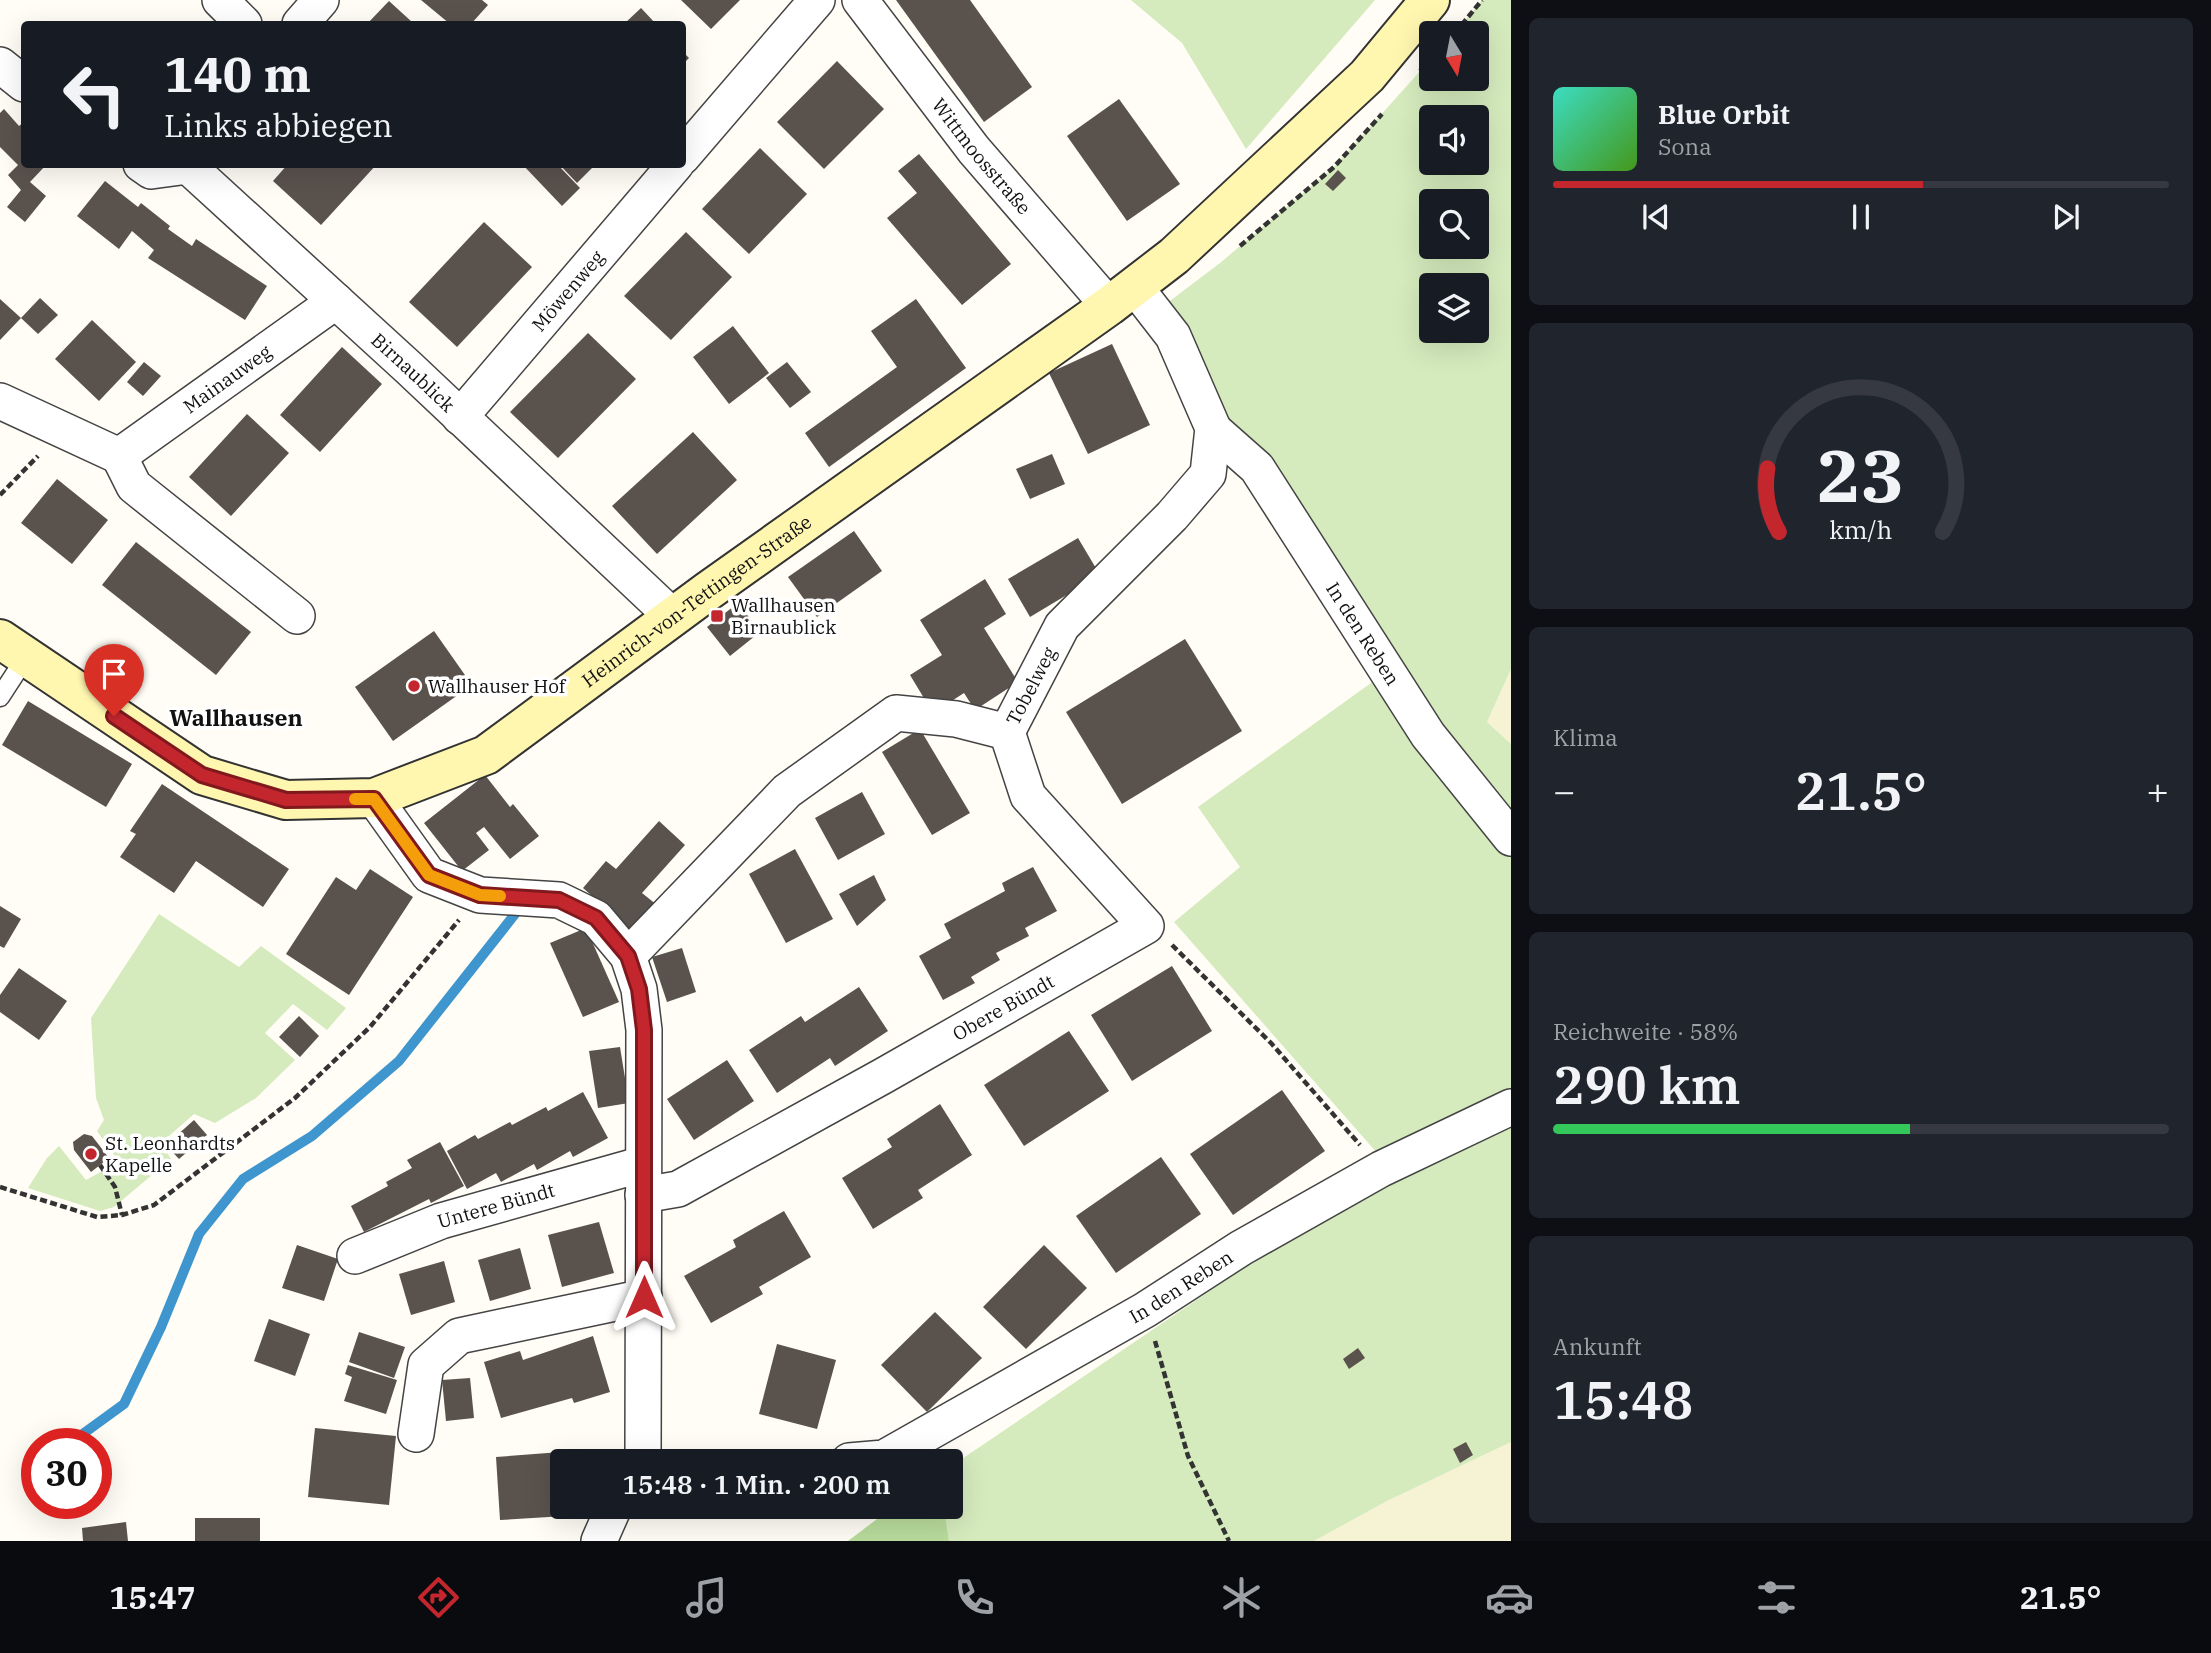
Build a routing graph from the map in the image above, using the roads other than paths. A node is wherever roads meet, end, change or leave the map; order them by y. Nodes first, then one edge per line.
1 (220, 0) edge
2 (321, 0) edge
3 (817, 0) edge
4 (860, 0) edge
5 (1430, 0) edge
6 (241, 21) edge
7 (303, 21) edge
8 (0, 65) edge
9 (21, 81) edge
10 (686, 152) edge
11 (147, 168) edge
12 (170, 168) edge
13 (192, 168) edge
14 (673, 168) edge
15 (1122, 296) junction
16 (336, 301) junction
17 (0, 401) edge
18 (460, 417) junction
19 (1214, 430) junction
20 (119, 456) junction
21 (297, 616) dead end
22 (673, 617) junction
23 (13, 648) edge
24 (0, 696) edge
25 (1007, 732) junction
26 (374, 799) junction
27 (1511, 838) edge
28 (628, 956) junction
29 (1511, 1107) edge
30 (643, 1180) junction
31 (355, 1256) dead end
32 (644, 1297) junction
33 (416, 1434) dead end
34 (643, 1449) edge
35 (900, 1449) edge
36 (609, 1519) edge
37 (599, 1541) edge

1 - 6 street
2 - 7 street
3 - 10 street
4 - 15 street, Wittmoosstraße
5 - 15 main road, Heinrich-von-Tettingen-Straße
8 - 9 street
11 - 12 street, Birnaublick
13 - 16 street, Birnaublick
14 - 18 street, Möwenweg
15 - 19 street
15 - 22 main road, Heinrich-von-Tettingen-Straße
16 - 18 street, Birnaublick
16 - 20 street, Mainauweg
17 - 20 street
18 - 22 street, Birnaublick
19 - 25 street, Tobelweg
19 - 27 street, In den Reben
20 - 21 street
22 - 26 main road, Heinrich-von-Tettingen-Straße
23 - 24 lane
23 - 26 main road, Heinrich-von-Tettingen-Straße
25 - 28 street, Tobelweg
25 - 30 street, Obere Bündt
26 - 28 street
28 - 30 street
29 - 35 street, In den Reben
30 - 31 street, Untere Bündt
30 - 32 street
32 - 33 street
32 - 34 street
36 - 37 street

